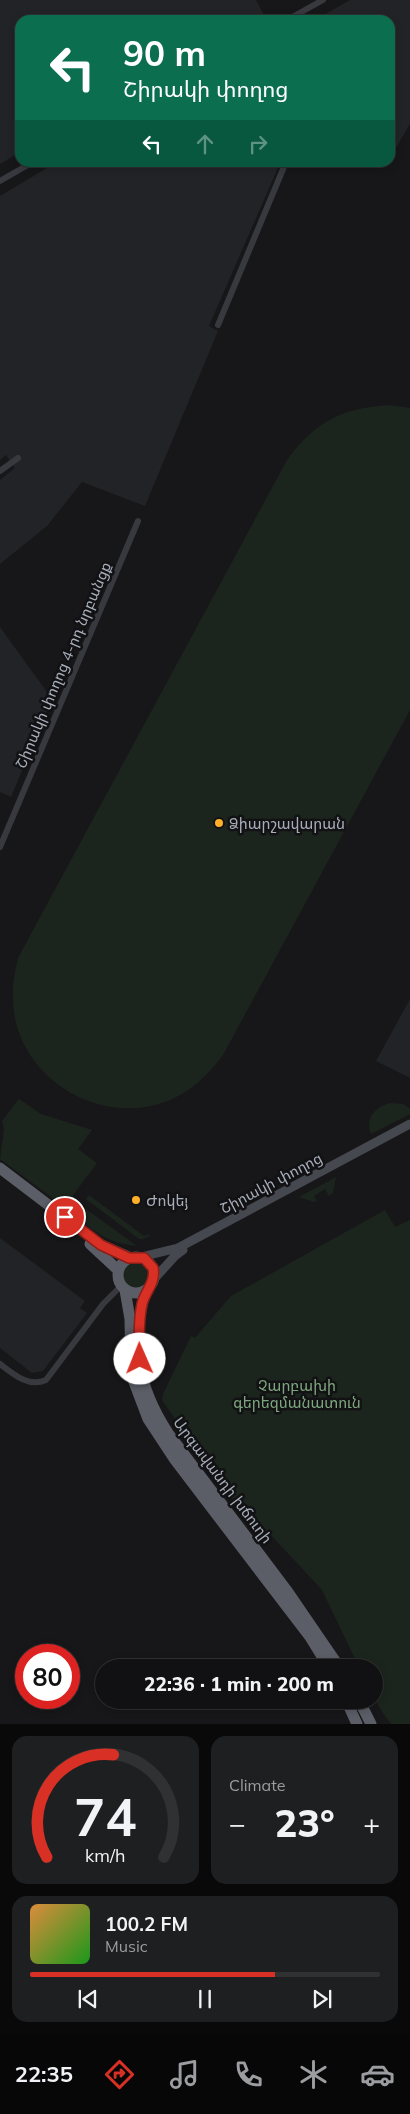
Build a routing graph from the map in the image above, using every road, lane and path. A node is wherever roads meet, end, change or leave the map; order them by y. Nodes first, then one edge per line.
1 (323, 0) edge
2 (296, 15) edge
3 (24, 167) edge
4 (284, 167) edge
5 (0, 181) edge
6 (218, 325) dead end
7 (18, 458) dead end
8 (0, 471) edge
9 (138, 521) dead end
10 (0, 847) edge
11 (410, 1124) edge
12 (410, 1128) edge
13 (0, 1168) edge
14 (0, 1176) edge
15 (141, 1257) junction
16 (129, 1258) junction
17 (118, 1270) junction
18 (154, 1278) junction
19 (123, 1288) junction
20 (146, 1290) junction
21 (0, 1364) edge
22 (323, 1659) edge
23 (334, 1659) edge
24 (350, 1709) edge
25 (364, 1709) edge
26 (357, 1724) edge
27 (371, 1724) edge

1 - 2 street
3 - 5 street
4 - 6 street
7 - 8 street
9 - 10 street, Շիրակի փողոց 4-րդ նրբանցք
11 - 15 main road, Շիրակի փողոց
12 - 18 main road, Շիրակի փողոց
13 - 16 highway, Շիրակի փողոց
14 - 17 highway
15 - 16 highway, Շիրակի փողոց
15 - 18 highway
16 - 17 highway
17 - 19 highway
18 - 20 highway, Շիրակի փողոց
19 - 20 highway
19 - 21 street
19 - 22 highway, Արգավանդի խճուղի
20 - 23 highway, Արգավանդի խճուղի
24 - 26 highway
25 - 27 highway

